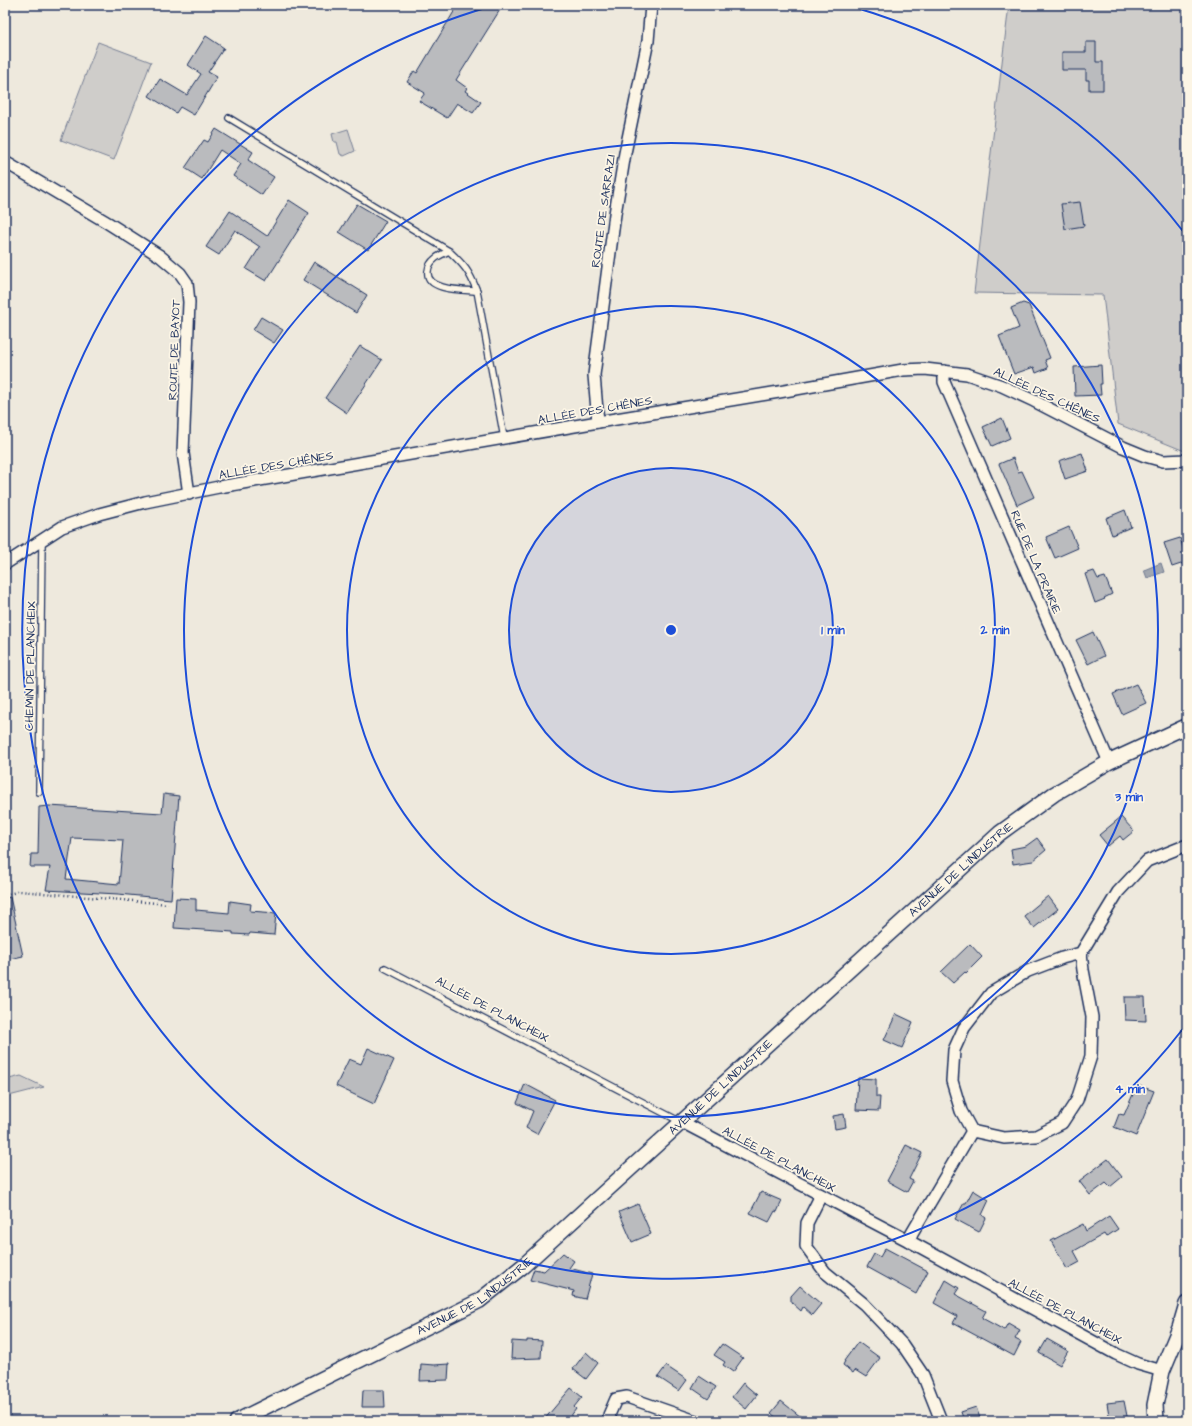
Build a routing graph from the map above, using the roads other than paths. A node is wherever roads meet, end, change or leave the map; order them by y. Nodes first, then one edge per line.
1 (651, 5) edge
2 (229, 118) dead end
3 (5, 162) edge
4 (449, 251) junction
5 (477, 291) junction
6 (944, 371) junction
7 (598, 422) junction
8 (504, 438) junction
9 (1187, 460) edge
10 (189, 494) junction
11 (42, 540) junction
12 (5, 564) edge
13 (1187, 726) edge
14 (1109, 762) junction
15 (39, 792) dead end
16 (1187, 845) edge
17 (1081, 953) junction
18 (385, 968) dead end
19 (682, 1122) junction
20 (972, 1130) junction
21 (821, 1195) junction
22 (909, 1241) junction
23 (1187, 1304) edge
24 (1162, 1371) junction
25 (237, 1421) edge
26 (611, 1421) edge
27 (696, 1421) edge
28 (940, 1421) edge
29 (1156, 1421) edge

1 - 7 street, ROUTE DE SARRAZI
2 - 4 lane
3 - 10 street, ROUTE DE BAYOT
4 - 5 lane
4 - 5 lane
5 - 8 lane
6 - 7 street, ALLÉE DES CHÊNES
6 - 9 street, ALLÉE DES CHÊNES
6 - 14 street, RUE DE LA PRAIRIE
7 - 8 street, ALLÉE DES CHÊNES
8 - 10 street, ALLÉE DES CHÊNES
10 - 11 street, ALLÉE DES CHÊNES
11 - 12 street, ALLÉE DES CHÊNES
11 - 15 lane, CHEMIN DE PLANCHEIX
13 - 14 street, AVENUE DE L'INDUSTRIE
14 - 19 street, AVENUE DE L'INDUSTRIE
16 - 17 street
17 - 20 street
17 - 20 street
18 - 19 lane, ALLÉE DE PLANCHEIX
19 - 21 street, ALLÉE DE PLANCHEIX
19 - 25 street, AVENUE DE L'INDUSTRIE
20 - 22 street
21 - 22 street, ALLÉE DE PLANCHEIX
21 - 28 street
22 - 24 street, ALLÉE DE PLANCHEIX
23 - 24 main road
24 - 29 main road
26 - 27 street

